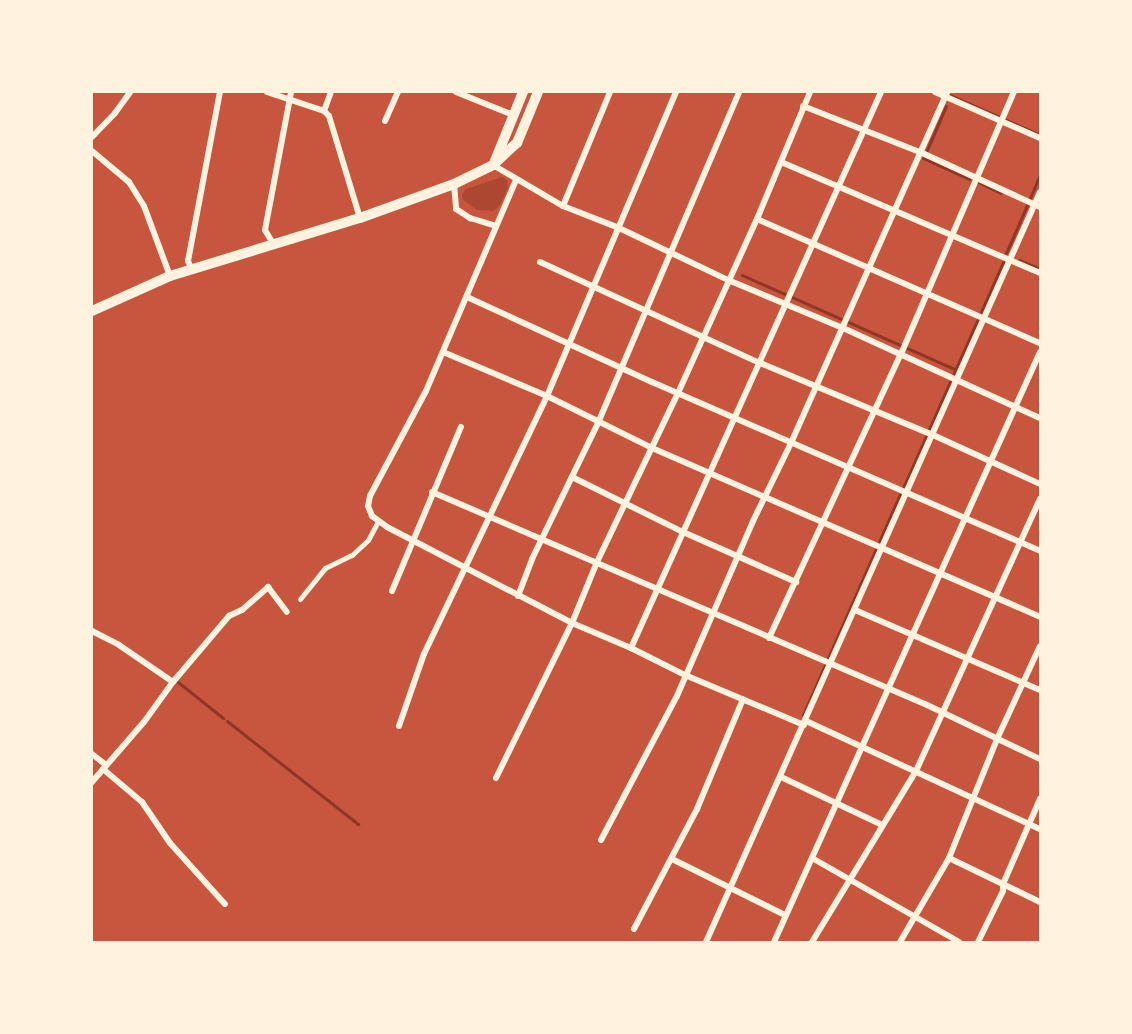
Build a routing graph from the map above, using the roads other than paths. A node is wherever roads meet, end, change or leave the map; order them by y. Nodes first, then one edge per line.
1 (130, 92) edge
2 (220, 92) edge
3 (267, 92) edge
4 (291, 92) edge
5 (331, 92) edge
6 (398, 92) edge
7 (456, 92) edge
8 (523, 92) edge
9 (538, 92) edge
10 (610, 92) edge
11 (676, 92) edge
12 (739, 92) edge
13 (810, 92) edge
14 (881, 92) edge
15 (935, 92) edge
16 (1014, 92) edge
17 (946, 94) edge
18 (289, 100) junction
19 (803, 106) junction
20 (324, 111) junction
21 (513, 115) junction
22 (385, 121) dead end
23 (1001, 121) junction
24 (864, 132) junction
25 (92, 137) edge
26 (1041, 138) edge
27 (92, 151) edge
28 (920, 152) junction
29 (781, 162) junction
30 (493, 165) junction
31 (977, 177) junction
32 (516, 180) junction
33 (454, 184) junction
34 (840, 185) junction
35 (1041, 192) edge
36 (563, 206) junction
37 (1038, 206) edge
38 (895, 209) junction
39 (360, 218) junction
40 (757, 219) junction
41 (496, 226) junction
42 (619, 228) junction
43 (952, 234) junction
44 (815, 244) junction
45 (274, 245) junction
46 (670, 252) junction
47 (1011, 259) junction
48 (540, 262) dead end
49 (870, 267) junction
50 (193, 271) junction
51 (1041, 273) edge
52 (170, 276) junction
53 (728, 280) junction
54 (592, 287) junction
55 (926, 293) junction
56 (467, 297) junction
57 (785, 303) junction
58 (645, 310) junction
59 (92, 312) edge
60 (985, 318) junction
61 (843, 328) junction
62 (704, 337) junction
63 (570, 342) junction
64 (1041, 343) edge
65 (443, 352) junction
66 (1041, 352) edge
67 (901, 354) junction
68 (760, 363) junction
69 (621, 367) junction
70 (958, 379) junction
71 (817, 386) junction
72 (678, 393) junction
73 (548, 396) junction
74 (1015, 406) junction
75 (873, 410) junction
76 (735, 417) junction
77 (1041, 418) edge
78 (598, 423) junction
79 (460, 427) dead end
80 (933, 435) junction
81 (791, 443) junction
82 (651, 448) junction
83 (990, 461) junction
84 (848, 468) junction
85 (710, 473) junction
86 (572, 477) junction
87 (1041, 484) edge
88 (432, 492) junction
89 (907, 494) junction
90 (765, 498) junction
91 (1041, 499) edge
92 (625, 504) junction
93 (489, 515) junction
94 (965, 518) junction
95 (378, 521) junction
96 (823, 522) junction
97 (683, 532) junction
98 (413, 539) junction
99 (543, 539) junction
100 (1021, 543) junction
101 (882, 549) junction
102 (1041, 551) edge
103 (738, 556) junction
104 (597, 562) junction
105 (466, 567) junction
106 (939, 574) junction
107 (796, 582) junction
108 (658, 590) junction
109 (392, 591) dead end
110 (518, 596) junction
111 (994, 597) junction
112 (300, 599) dead end
113 (855, 610) junction
114 (287, 612) dead end
115 (713, 613) junction
116 (1041, 617) edge
117 (572, 623) junction
118 (92, 631) edge
119 (912, 633) junction
120 (769, 639) junction
121 (1041, 646) edge
122 (631, 648) junction
123 (968, 658) junction
124 (830, 665) junction
125 (684, 675) junction
126 (173, 682) junction
127 (1024, 683) junction
128 (888, 689) junction
129 (1041, 690) edge
130 (743, 699) junction
131 (944, 713) junction
132 (805, 723) junction
133 (399, 726) dead end
134 (997, 739) junction
135 (864, 746) junction
136 (92, 754) edge
137 (1041, 759) edge
138 (105, 767) junction
139 (916, 771) junction
140 (781, 777) junction
141 (496, 778) dead end
142 (92, 782) edge
143 (1041, 799) edge
144 (974, 801) junction
145 (835, 803) junction
146 (1030, 824) junction
147 (882, 825) junction
148 (1041, 829) edge
149 (601, 840) dead end
150 (812, 858) junction
151 (949, 858) junction
152 (672, 860) junction
153 (848, 881) junction
154 (1004, 884) junction
155 (731, 888) junction
156 (1041, 902) edge
157 (225, 904) dead end
158 (785, 915) junction
159 (916, 918) junction
160 (634, 928) dead end
161 (706, 942) edge
162 (774, 942) edge
163 (812, 942) edge
164 (900, 942) edge
165 (959, 942) edge
166 (978, 942) edge

1 - 25 street
2 - 50 street
3 - 18 street
4 - 18 street
5 - 20 street
6 - 22 street
7 - 21 street
8 - 21 main road
9 - 30 main road
10 - 36 street
11 - 42 street
12 - 46 street
13 - 19 street
14 - 24 street
15 - 17 street
16 - 23 street
17 - 23 street
17 - 28 street
18 - 20 street
18 - 45 street
19 - 24 street
19 - 29 street
20 - 39 street
21 - 30 main road
23 - 26 street
23 - 31 street
24 - 28 street
24 - 34 street
27 - 52 street
28 - 31 street
28 - 38 street
29 - 34 street
29 - 40 street
30 - 32 street
30 - 33 main road
31 - 37 street
31 - 43 street
32 - 36 street
32 - 41 street
33 - 39 main road
33 - 41 street
34 - 38 street
34 - 44 street
35 - 37 street
36 - 42 street
37 - 47 street
38 - 43 street
38 - 49 street
39 - 45 main road
40 - 44 street
40 - 53 street
41 - 56 street
42 - 46 street
42 - 54 street
43 - 47 street
43 - 55 street
44 - 49 street
44 - 57 street
45 - 50 main road
46 - 53 street
46 - 58 street
47 - 51 street
47 - 60 street
48 - 54 street
49 - 55 street
49 - 61 street
50 - 52 main road
52 - 59 main road
53 - 57 street
53 - 62 street
54 - 58 street
54 - 63 street
55 - 60 street
55 - 67 street
56 - 63 street
56 - 65 street
57 - 61 street
57 - 68 street
58 - 62 street
58 - 69 street
60 - 64 street
60 - 70 street
61 - 67 street
61 - 71 street
62 - 68 street
62 - 72 street
63 - 69 street
63 - 73 street
65 - 73 street
65 - 95 street
66 - 74 street
67 - 70 street
67 - 75 street
68 - 71 street
68 - 76 street
69 - 72 street
69 - 78 street
70 - 74 street
70 - 80 street
71 - 75 street
71 - 81 street
72 - 76 street
72 - 82 street
73 - 78 street
73 - 93 street
74 - 77 street
74 - 83 street
75 - 80 street
75 - 84 street
76 - 81 street
76 - 85 street
78 - 82 street
78 - 86 street
79 - 88 street
80 - 83 street
80 - 89 street
81 - 84 street
81 - 90 street
82 - 85 street
82 - 92 street
83 - 87 street
83 - 94 street
84 - 89 street
84 - 96 street
85 - 90 street
85 - 97 street
86 - 92 street
86 - 99 street
88 - 93 street
88 - 98 street
89 - 94 street
89 - 101 street
90 - 96 street
90 - 103 street
91 - 100 street
92 - 97 street
92 - 104 street
93 - 99 street
93 - 105 street
94 - 100 street
94 - 106 street
95 - 98 street
95 - 112 street
96 - 101 street
96 - 107 street
97 - 103 street
97 - 108 street
98 - 105 street
98 - 109 street
99 - 104 street
99 - 110 street
100 - 102 street
100 - 111 street
101 - 106 street
101 - 113 street
103 - 107 street
103 - 115 street
104 - 108 street
104 - 117 street
105 - 110 street
105 - 133 street
106 - 111 street
106 - 119 street
107 - 120 street
108 - 115 street
108 - 122 street
110 - 117 street
111 - 116 street
111 - 123 street
113 - 119 street
113 - 124 street
114 - 126 street
115 - 120 street
115 - 125 street
117 - 122 street
117 - 141 street
118 - 126 street
119 - 123 street
119 - 128 street
120 - 124 street
121 - 127 street
122 - 125 street
123 - 127 street
123 - 131 street
124 - 128 street
124 - 132 street
125 - 130 street
125 - 149 street
126 - 138 street
127 - 129 street
127 - 134 street
128 - 131 street
128 - 135 street
130 - 132 street
130 - 152 street
131 - 134 street
131 - 139 street
132 - 135 street
132 - 140 street
134 - 137 street
134 - 144 street
135 - 139 street
135 - 145 street
136 - 138 street
138 - 142 street
138 - 157 street
139 - 144 street
139 - 147 street
140 - 145 street
140 - 155 street
143 - 146 street
144 - 146 street
144 - 151 street
145 - 147 street
145 - 150 street
146 - 148 street
146 - 154 street
147 - 153 street
150 - 153 street
150 - 158 street
151 - 154 street
151 - 159 street
152 - 155 street
152 - 160 street
153 - 159 street
153 - 163 street
154 - 156 street
154 - 166 street
155 - 158 street
155 - 161 street
158 - 162 street
159 - 164 street
159 - 165 street

